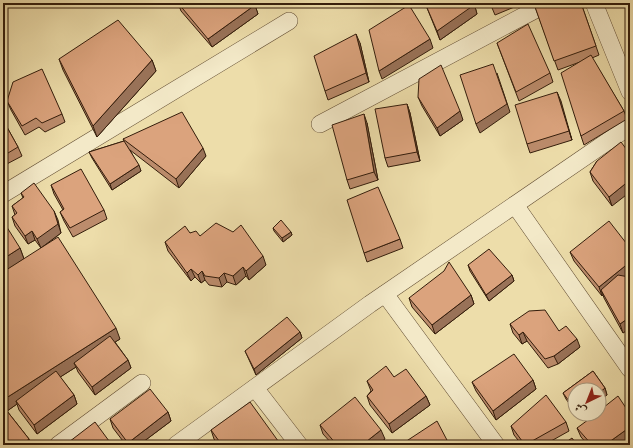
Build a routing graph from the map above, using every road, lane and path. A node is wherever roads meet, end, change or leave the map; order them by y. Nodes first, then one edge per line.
1 (548, 3) edge
2 (594, 3) edge
3 (289, 21) dead end
4 (630, 92) edge
5 (320, 124) dead end
6 (630, 126) edge
7 (3, 194) edge
8 (516, 205) junction
9 (385, 294) junction
10 (630, 369) edge
11 (142, 383) dead end
12 (254, 388) junction
13 (58, 445) edge
14 (176, 445) edge
15 (299, 445) edge
16 (496, 445) edge

1 - 5 street
2 - 4 street
3 - 7 street
6 - 8 street
8 - 9 street
8 - 10 street
9 - 12 street
9 - 16 street
11 - 13 street
12 - 14 street
12 - 15 street

